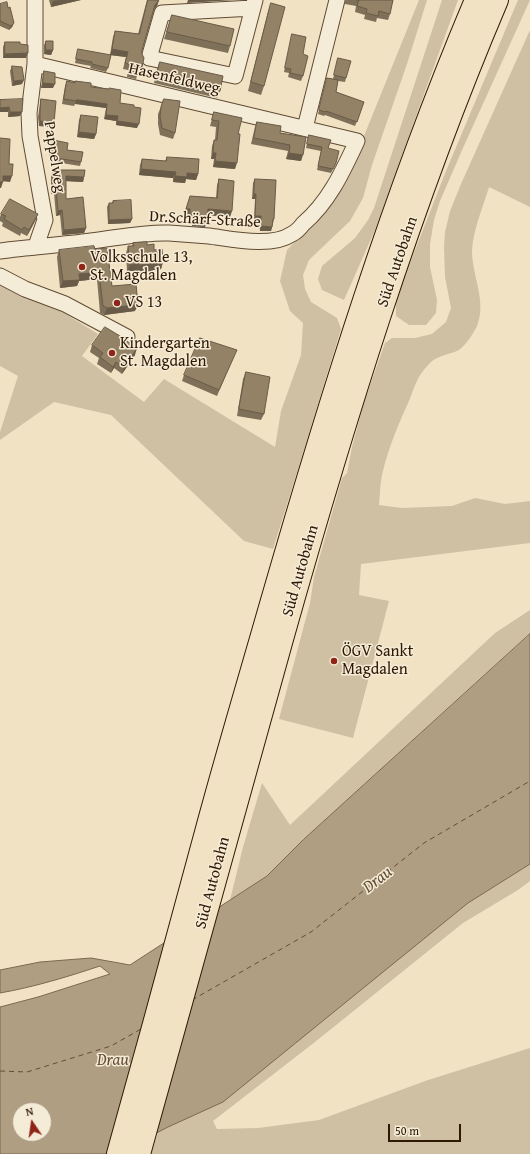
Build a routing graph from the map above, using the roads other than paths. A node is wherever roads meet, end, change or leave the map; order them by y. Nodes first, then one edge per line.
1 (35, 0) edge
2 (337, 0) edge
3 (476, 0) edge
4 (497, 0) edge
5 (254, 4) edge
6 (35, 64) junction
7 (305, 128) junction
8 (357, 141) joint
9 (36, 246) junction
10 (0, 250) edge
11 (0, 276) edge
12 (127, 337) dead end
13 (118, 1154) edge
14 (139, 1154) edge

1 - 6 street, Pappelweg
2 - 7 street
3 - 13 highway, Süd Autobahn
4 - 14 highway, Süd Autobahn
5 - 5 street
6 - 7 street, Hasenfeldweg
6 - 9 street, Pappelweg
7 - 8 street, Hasenfeldweg
8 - 9 street, Dr.Schärf-Straße
9 - 10 street, Dr.Schärf-Straße
11 - 12 street

